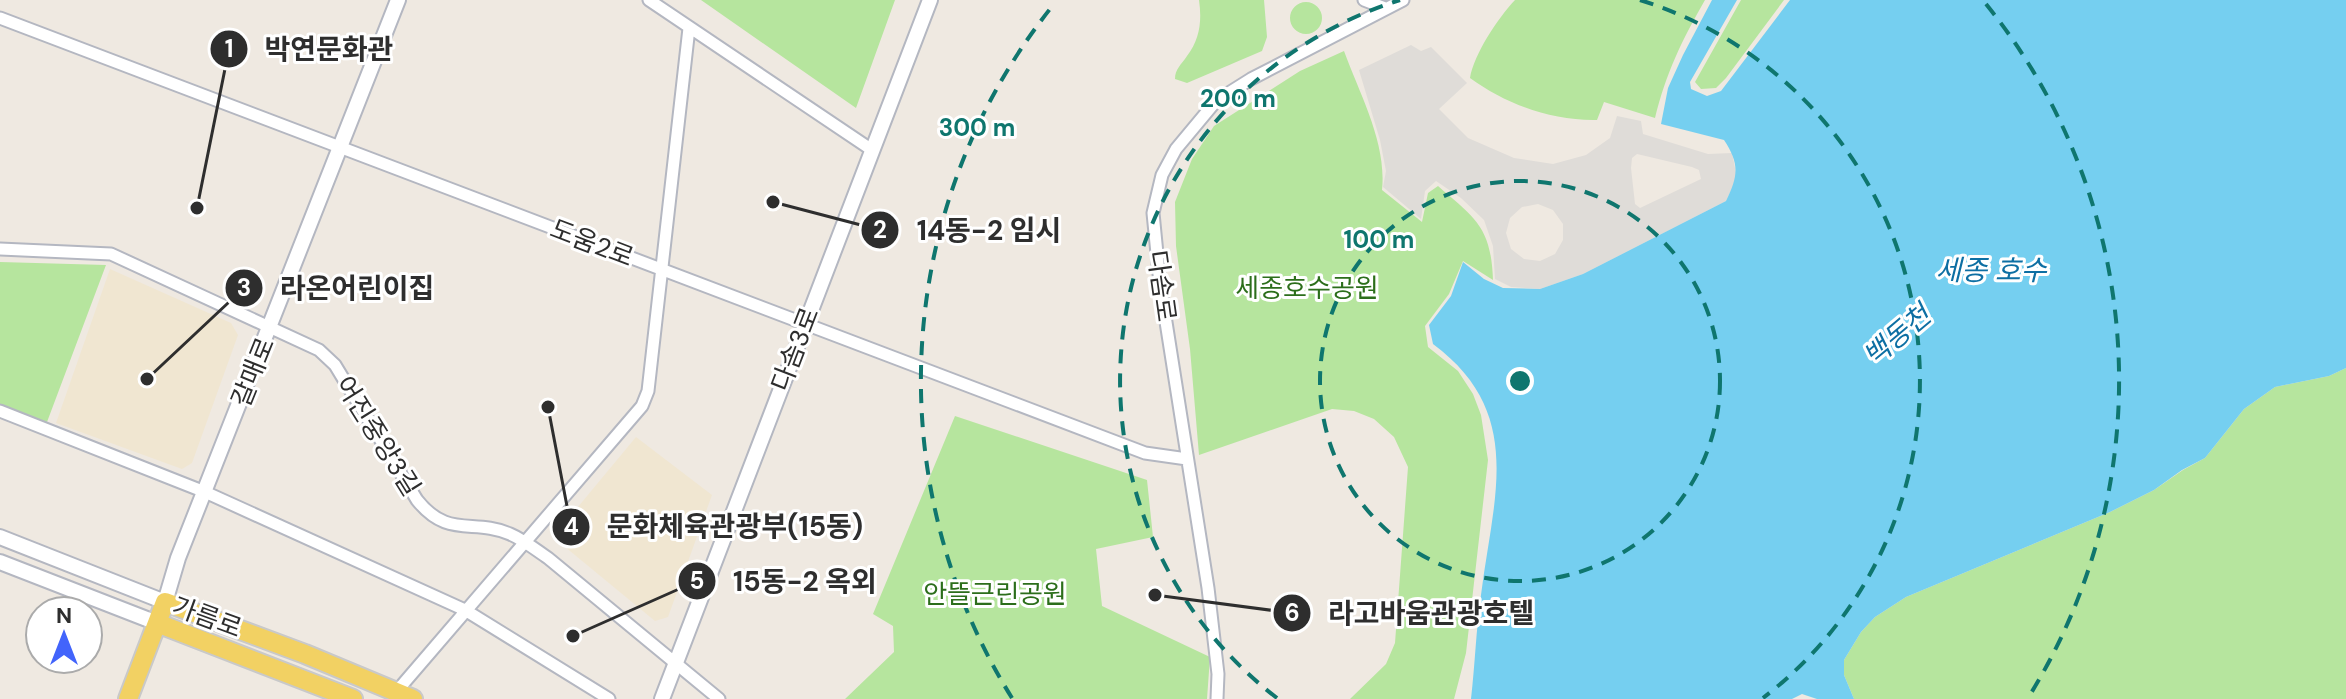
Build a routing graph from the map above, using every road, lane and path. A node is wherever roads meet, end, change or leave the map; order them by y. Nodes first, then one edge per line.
1 (398, 0) edge
2 (649, 0) edge
3 (930, 0) edge
4 (1364, 0) edge
5 (1403, 0) edge
6 (1385, 8) junction
7 (0, 18) edge
8 (689, 28) junction
9 (341, 148) junction
10 (872, 150) junction
11 (0, 249) edge
12 (660, 269) junction
13 (805, 324) junction
14 (271, 328) junction
15 (0, 411) edge
16 (1187, 459) junction
17 (205, 492) junction
18 (0, 537) edge
19 (525, 542) junction
20 (0, 562) edge
21 (165, 602) junction
22 (465, 610) junction
23 (157, 623) junction
24 (675, 663) junction
25 (405, 695) edge
26 (128, 699) edge
27 (353, 699) edge
28 (609, 699) edge
29 (662, 699) edge
30 (719, 699) edge
31 (1217, 699) edge

1 - 9 street, 갈매로
2 - 8 street
3 - 10 street, 다솜3로
4 - 6 street
5 - 6 street, 다솜로
6 - 16 street, 다솜로
7 - 9 street, 도움2로
8 - 10 street
8 - 12 street
9 - 12 street, 도움2로
9 - 14 street, 갈매로
10 - 13 street, 다솜3로
11 - 14 street, 어진중앙3길
12 - 13 street, 도움2로
12 - 19 street
13 - 16 street, 도움2로
13 - 24 street, 다솜3로
14 - 17 street, 갈매로
14 - 19 street, 어진중앙3길
15 - 17 street
16 - 31 street, 다솜로
17 - 21 street, 갈매로
17 - 22 street
18 - 21 street, 가름로
19 - 22 street
19 - 24 street, 어진중앙3길
20 - 23 street, 가름로
21 - 23 main road, 갈매로
21 - 25 main road, 가름로
22 - 25 street
22 - 28 street
23 - 26 main road, 갈매로
23 - 27 main road, 가름로
24 - 29 street, 다솜3로
24 - 30 street, 어진중앙3길

